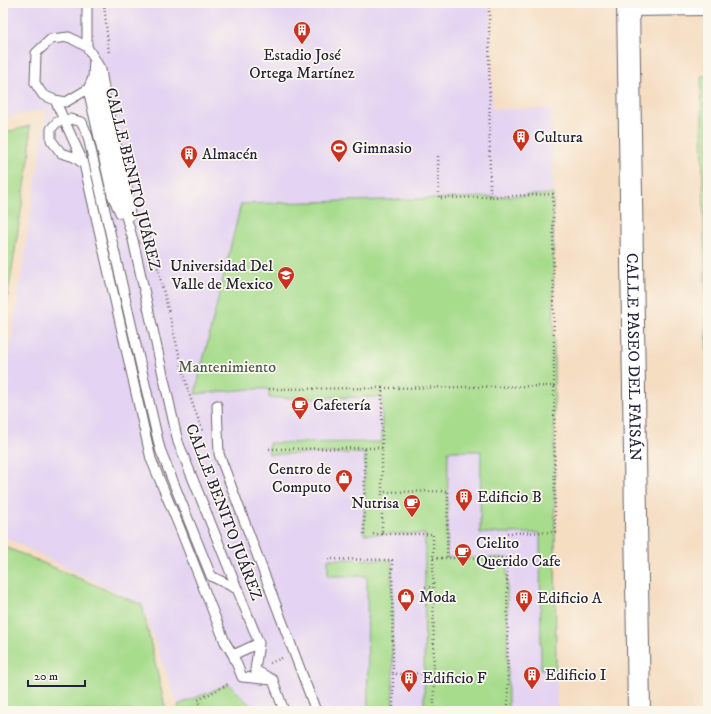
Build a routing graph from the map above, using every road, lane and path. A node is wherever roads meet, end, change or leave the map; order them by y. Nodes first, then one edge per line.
1 (87, 3) edge
2 (104, 3) edge
3 (489, 3) edge
4 (628, 5) edge
5 (708, 6) edge
6 (87, 47) junction
7 (94, 58) junction
8 (110, 58) dead end
9 (93, 78) junction
10 (88, 89) junction
11 (55, 100) junction
12 (64, 120) junction
13 (438, 156) dead end
14 (84, 164) junction
15 (490, 197) junction
16 (144, 210) dead end
17 (133, 240) junction
18 (554, 386) junction
19 (382, 388) junction
20 (269, 389) dead end
21 (216, 405) dead end
22 (204, 436) dead end
23 (269, 448) dead end
24 (366, 448) junction
25 (382, 448) junction
26 (382, 492) junction
27 (507, 533) dead end
28 (364, 534) dead end
29 (374, 534) dead end
30 (382, 534) junction
31 (433, 558) junction
32 (447, 558) junction
33 (328, 559) dead end
34 (425, 587) dead end
35 (434, 587) junction
36 (239, 590) junction
37 (259, 643) junction
38 (233, 655) junction
39 (286, 657) dead end
40 (255, 670) junction
41 (434, 673) junction
42 (393, 674) junction
43 (242, 677) junction
44 (273, 680) junction
45 (202, 711) edge
46 (284, 711) edge
47 (316, 711) edge
48 (393, 711) edge
49 (434, 711) edge
50 (508, 711) edge
51 (639, 711) edge

1 - 6 lane
2 - 8 path
3 - 15 path
4 - 5 street
4 - 51 street, CALLE PASEO DEL FAISÁN
6 - 7 lane
6 - 11 lane
7 - 9 lane
7 - 17 lane
9 - 10 lane
9 - 17 lane, CALLE BENITO JUÁREZ
10 - 11 lane
10 - 17 lane
11 - 12 lane
12 - 14 lane
12 - 14 lane
12 - 36 lane
13 - 15 path
14 - 38 lane
15 - 18 path
16 - 22 path
17 - 36 lane, CALLE BENITO JUÁREZ
18 - 19 path
18 - 27 path
19 - 20 path
19 - 25 path
21 - 47 lane
23 - 24 path
24 - 25 path
24 - 28 path
25 - 26 path
26 - 30 path
26 - 32 path
29 - 30 path
30 - 31 path
31 - 32 path
31 - 35 path
32 - 50 path
33 - 42 path
34 - 35 path
35 - 41 path
36 - 37 lane, CALLE BENITO JUÁREZ
37 - 38 lane
37 - 40 lane, CALLE BENITO JUÁREZ
38 - 43 lane
39 - 40 path
40 - 44 lane
41 - 42 path
41 - 49 path
42 - 48 path
43 - 44 lane
43 - 45 path
44 - 46 lane

